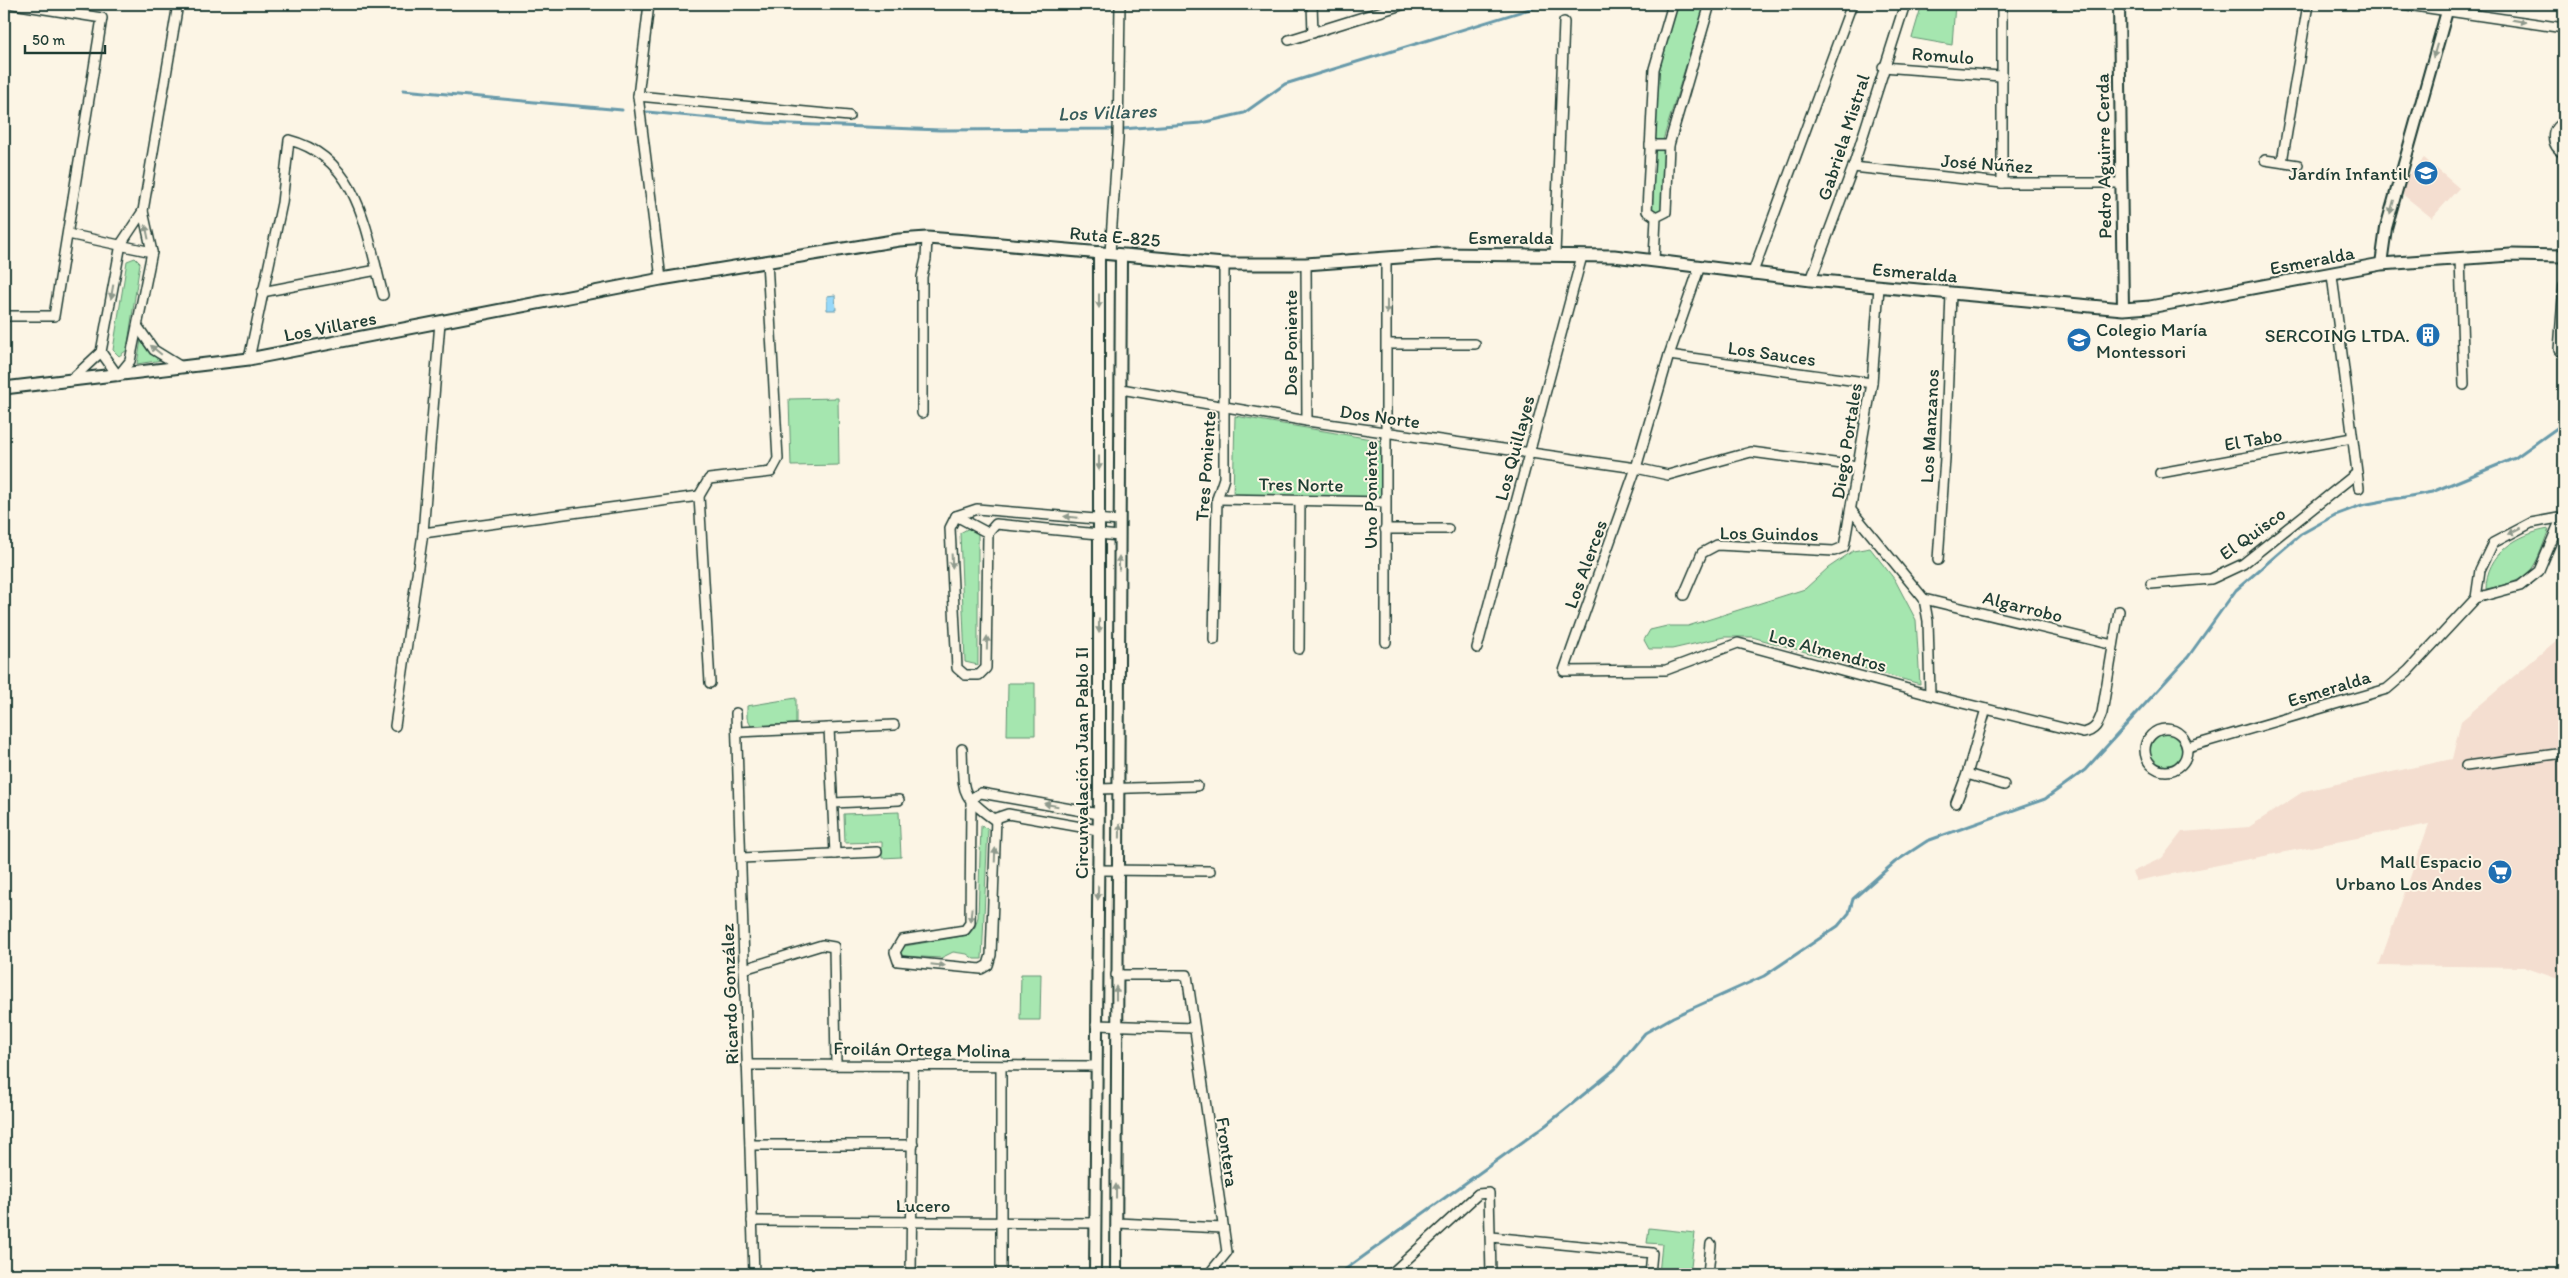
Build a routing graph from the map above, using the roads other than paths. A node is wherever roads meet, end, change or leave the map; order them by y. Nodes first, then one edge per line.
1 (13, 4) edge
2 (178, 4) edge
3 (649, 4) edge
4 (1120, 4) edge
5 (1312, 4) edge
6 (1405, 4) edge
7 (1673, 4) edge
8 (1710, 4) edge
9 (1852, 4) edge
10 (1905, 4) edge
11 (2002, 4) edge
12 (2118, 4) edge
13 (2308, 4) edge
14 (2401, 4) edge
15 (2448, 7) edge
16 (1564, 22) dead end
17 (2564, 28) edge
18 (1313, 33) junction
19 (1289, 40) dead end
20 (1883, 67) junction
21 (2000, 76) junction
22 (638, 96) junction
23 (849, 116) dead end
24 (2564, 122) edge
25 (1650, 145) junction
26 (1669, 145) junction
27 (2564, 153) edge
28 (2265, 160) dead end
29 (2282, 162) junction
30 (2298, 165) dead end
31 (1853, 167) junction
32 (2002, 183) junction
33 (2120, 183) junction
34 (143, 211) junction
35 (1656, 217) junction
36 (68, 234) junction
37 (927, 238) junction
38 (967, 241) joint
39 (120, 244) junction
40 (152, 252) junction
41 (1110, 253) junction
42 (1555, 254) junction
43 (1582, 256) junction
44 (2564, 256) edge
45 (1386, 258) junction
46 (2460, 258) junction
47 (1654, 260) junction
48 (768, 261) junction
49 (1224, 264) junction
50 (1306, 264) junction
51 (2381, 264) junction
52 (1260, 265) joint
53 (1700, 266) junction
54 (376, 270) junction
55 (1753, 272) junction
56 (2332, 275) junction
57 (661, 279) junction
58 (1811, 280) junction
59 (2564, 285) edge
60 (1879, 287) junction
61 (262, 292) junction
62 (1951, 293) junction
63 (383, 295) dead end
64 (2122, 309) junction
65 (4, 316) edge
66 (440, 322) junction
67 (138, 327) junction
68 (1387, 344) junction
69 (1475, 344) dead end
70 (2559, 350) dead end
71 (101, 352) junction
72 (1669, 355) junction
73 (249, 359) junction
74 (180, 366) junction
75 (118, 376) junction
76 (70, 382) junction
77 (1872, 383) junction
78 (2464, 385) dead end
79 (4, 388) edge
80 (1121, 388) junction
81 (1226, 408) junction
82 (922, 413) dead end
83 (1307, 421) junction
84 (1386, 433) junction
85 (2352, 438) junction
86 (1529, 453) junction
87 (1857, 466) junction
88 (1636, 468) junction
89 (2160, 473) dead end
90 (2357, 473) junction
91 (2359, 488) dead end
92 (699, 496) junction
93 (1216, 499) junction
94 (1300, 501) junction
95 (1385, 502) junction
96 (1851, 510) junction
97 (956, 516) junction
98 (2563, 518) edge
99 (1099, 520) junction
100 (1119, 521) junction
101 (1385, 529) junction
102 (1448, 529) dead end
103 (423, 533) junction
104 (988, 533) junction
105 (1099, 536) junction
106 (1119, 536) junction
107 (1938, 560) dead end
108 (2151, 584) dead end
109 (1684, 595) dead end
110 (2476, 598) junction
111 (1924, 599) junction
112 (2119, 611) dead end
113 (1214, 640) dead end
114 (1386, 642) dead end
115 (2113, 645) junction
116 (1477, 648) dead end
117 (1299, 649) dead end
118 (1564, 671) joint
119 (710, 682) dead end
120 (1930, 695) junction
121 (1986, 709) junction
122 (736, 713) dead end
123 (894, 725) dead end
124 (395, 726) dead end
125 (829, 728) junction
126 (737, 732) junction
127 (2188, 747) junction
128 (962, 749) dead end
129 (2564, 754) edge
130 (2466, 766) dead end
131 (1967, 774) junction
132 (2004, 785) dead end
133 (1197, 786) dead end
134 (1121, 788) junction
135 (1099, 789) junction
136 (898, 800) dead end
137 (833, 803) junction
138 (1956, 803) dead end
139 (972, 804) junction
140 (1099, 814) junction
141 (996, 821) junction
142 (1098, 830) junction
143 (877, 852) dead end
144 (835, 854) junction
145 (741, 858) junction
146 (1098, 870) junction
147 (1119, 871) junction
148 (1210, 871) dead end
149 (744, 970) junction
150 (1116, 976) junction
151 (1096, 1025) junction
152 (1116, 1027) junction
153 (1194, 1028) junction
154 (836, 1064) junction
155 (747, 1065) junction
156 (913, 1066) junction
157 (1096, 1066) junction
158 (1001, 1067) junction
159 (750, 1145) junction
160 (913, 1145) junction
161 (752, 1221) junction
162 (912, 1221) junction
163 (1001, 1222) junction
164 (1095, 1223) junction
165 (1116, 1224) junction
166 (1223, 1228) junction
167 (1491, 1237) junction
168 (1710, 1244) dead end
169 (1402, 1270) edge
170 (754, 1274) edge
171 (911, 1274) edge
172 (1001, 1274) edge
173 (1095, 1274) edge
174 (1116, 1274) edge
175 (1209, 1274) edge
176 (1391, 1274) edge
177 (1491, 1274) edge
178 (1650, 1274) edge
179 (1708, 1274) edge

1 - 36 street
2 - 34 street
3 - 22 street
4 - 41 street
5 - 18 street
6 - 18 street
7 - 25 street
8 - 26 street
9 - 55 street
10 - 20 street, Gabriela Mistral
11 - 21 street
12 - 33 street, Pedro Aguirre Cerda
13 - 29 street
14 - 15 street
15 -> 17 street
15 -> 51 street
16 - 42 street
18 - 19 street
20 - 21 street, Romulo
20 - 31 street, Gabriela Mistral
21 - 32 street
22 - 23 street
22 - 57 street
24 - 27 street
25 - 26 street
25 - 35 street
26 - 35 street
28 - 29 street
29 - 30 street
31 - 32 street, José Núñez
31 - 58 street, Gabriela Mistral
32 - 33 street, José Núñez
33 - 64 street, Pedro Aguirre Cerda
34 - 39 street
40 -> 34 street
35 - 47 street
36 - 39 street
36 - 65 street
37 - 38 main road, Los Villares
37 - 48 main road, Los Villares
37 - 82 street
38 - 41 main road, Ruta E-825
39 - 40 street
39 -> 71 street
40 - 67 street
41 - 49 main road, Ruta E-825
41 - 80 street, Circunvalación Juan Pablo II
41 -> 99 street, Circunvalación Juan Pablo II
42 - 43 main road, Esmeralda
42 - 45 main road, Esmeralda
43 - 47 main road, Esmeralda
43 - 86 street, Los Quillayes
44 - 46 main road, Esmeralda
45 - 50 main road, Esmeralda
45 -> 68 street, Uno Poniente
46 - 51 main road, Esmeralda
46 - 78 street
47 - 53 main road, Esmeralda
48 - 57 main road, Los Villares
48 - 92 street
49 - 52 main road, Ruta E-825
49 - 81 street, Tres Poniente
50 - 52 main road, Esmeralda
50 - 83 street, Dos Poniente
51 - 56 main road, Esmeralda
53 - 55 main road, Esmeralda
53 - 72 street, Los Alerces
54 - 61 street
54 - 61 street
54 - 63 street
55 - 58 main road, Esmeralda
56 - 64 main road, Esmeralda
56 - 85 street
57 - 66 main road, Los Villares
58 - 60 main road, Esmeralda
59 - 70 street
60 - 62 main road, Esmeralda
60 - 77 street, Diego Portales
61 - 73 street
62 - 64 main road, Esmeralda
62 - 107 street, Los Manzanos
66 - 73 main road, Los Villares
66 - 103 street
74 -> 67 street
67 - 75 street
68 - 69 street
68 - 84 street, Uno Poniente
71 - 75 street
71 - 76 street
72 - 77 street, Los Sauces
72 - 88 street, Los Alerces
73 - 74 main road, Los Villares
74 - 75 main road, Los Villares
75 - 76 main road, Los Villares
76 - 79 main road, Los Villares
77 - 87 street, Diego Portales
80 - 81 street, Dos Norte
80 - 100 street, Circunvalación Juan Pablo II
81 - 83 street, Dos Norte
81 - 93 street, Tres Poniente
83 - 84 street, Dos Norte
84 - 86 street, Dos Norte
84 - 95 street, Uno Poniente
85 - 89 street, El Tabo
85 - 90 street
86 - 88 street, Dos Norte
86 - 116 street, Los Quillayes
87 - 88 street
87 - 96 street, Diego Portales
88 - 118 street, Los Alerces
90 - 91 street
90 - 108 street, El Quisco
92 - 103 street
92 - 119 street
93 - 94 street, Tres Norte
93 - 113 street, Tres Poniente
94 - 95 street, Tres Norte
94 - 117 street
95 - 101 street, Uno Poniente
96 - 109 street, Los Guindos
96 - 111 street, Diego Portales
99 -> 97 street
97 - 104 street
97 -> 104 street
98 - 110 street
98 -> 110 street
99 - 100 street
99 - 105 street, Circunvalación Juan Pablo II
100 - 106 street, Circunvalación Juan Pablo II
101 - 102 street
101 - 114 street, Uno Poniente
103 - 124 street
104 - 105 street
105 - 106 street
105 -> 135 street, Circunvalación Juan Pablo II
134 -> 106 street, Circunvalación Juan Pablo II
110 - 127 street, Esmeralda
111 - 115 street, Algarrobo
111 - 120 street, Diego Portales
112 - 115 street
115 - 121 street, Los Almendros
118 - 120 street, Los Almendros
120 - 121 street, Los Almendros
121 - 131 street
122 - 126 street, Ricardo González
123 - 125 street
125 - 126 street
125 - 137 street
126 - 145 street, Ricardo González
127 - 127 street
128 - 139 street
129 - 130 street
131 - 132 street
131 - 138 street
133 - 134 street
134 - 135 street
147 -> 134 street, Circunvalación Juan Pablo II
135 - 140 street, Circunvalación Juan Pablo II
136 - 137 street
137 - 144 street
140 -> 139 street
139 - 141 street
139 -> 141 street
140 - 142 street, Circunvalación Juan Pablo II
141 - 142 street
142 - 146 street, Circunvalación Juan Pablo II
143 - 144 street
144 - 145 street
145 - 149 street, Ricardo González
146 - 147 street
146 -> 151 street, Circunvalación Juan Pablo II
147 - 148 street
147 - 150 street, Circunvalación Juan Pablo II
149 - 154 street
149 - 155 street, Ricardo González
152 -> 150 street, Circunvalación Juan Pablo II
150 - 153 street, Frontera
151 - 152 street
151 - 157 street, Circunvalación Juan Pablo II
152 - 153 street
165 -> 152 street, Circunvalación Juan Pablo II
153 - 166 street, Frontera
154 - 155 street, Froilán Ortega Molina
154 - 156 street, Froilán Ortega Molina
155 - 159 street, Ricardo González
156 - 158 street, Froilán Ortega Molina
156 - 160 street
157 - 158 street, Froilán Ortega Molina
157 - 164 street, Circunvalación Juan Pablo II
158 - 163 street
159 - 160 street
159 - 161 street, Ricardo González
160 - 162 street
161 - 162 street, Lucero
161 - 170 street, Ricardo González
162 - 163 street, Lucero
162 - 171 street
163 - 164 street, Lucero
163 - 172 street
164 - 173 street, Circunvalación Juan Pablo II
165 - 166 street
165 - 174 street, Circunvalación Juan Pablo II
166 - 175 street, Frontera
167 - 169 street
167 - 177 street
167 - 178 street
168 - 179 street
169 - 176 street

